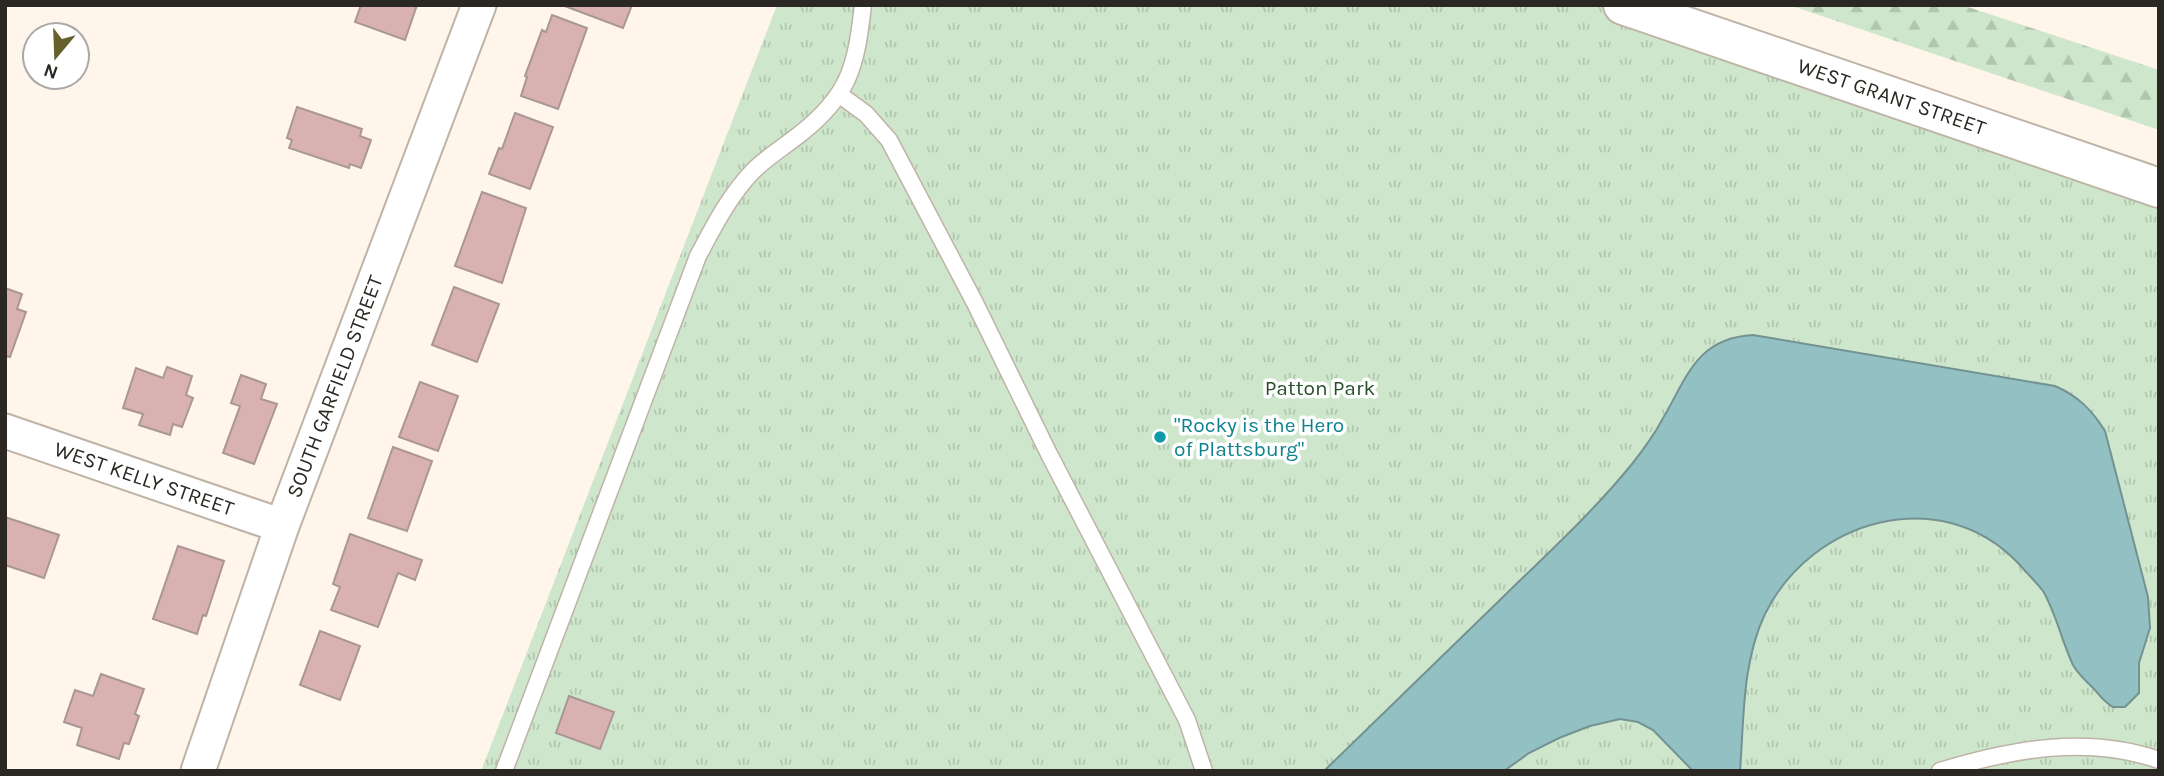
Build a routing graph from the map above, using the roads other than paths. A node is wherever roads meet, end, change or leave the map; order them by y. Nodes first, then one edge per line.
1 (479, 5) edge
2 (863, 5) edge
3 (1623, 5) edge
4 (840, 95) junction
5 (2159, 188) edge
6 (5, 431) edge
7 (282, 526) junction
8 (2159, 760) edge
9 (198, 771) edge
10 (504, 771) edge
11 (1204, 771) edge
12 (1941, 771) edge

1 - 7 street, SOUTH GARFIELD STREET
2 - 4 lane
3 - 5 main road, WEST GRANT STREET
4 - 10 lane
4 - 11 lane
6 - 7 street, WEST KELLY STREET
7 - 9 street, SOUTH GARFIELD STREET
8 - 12 lane

